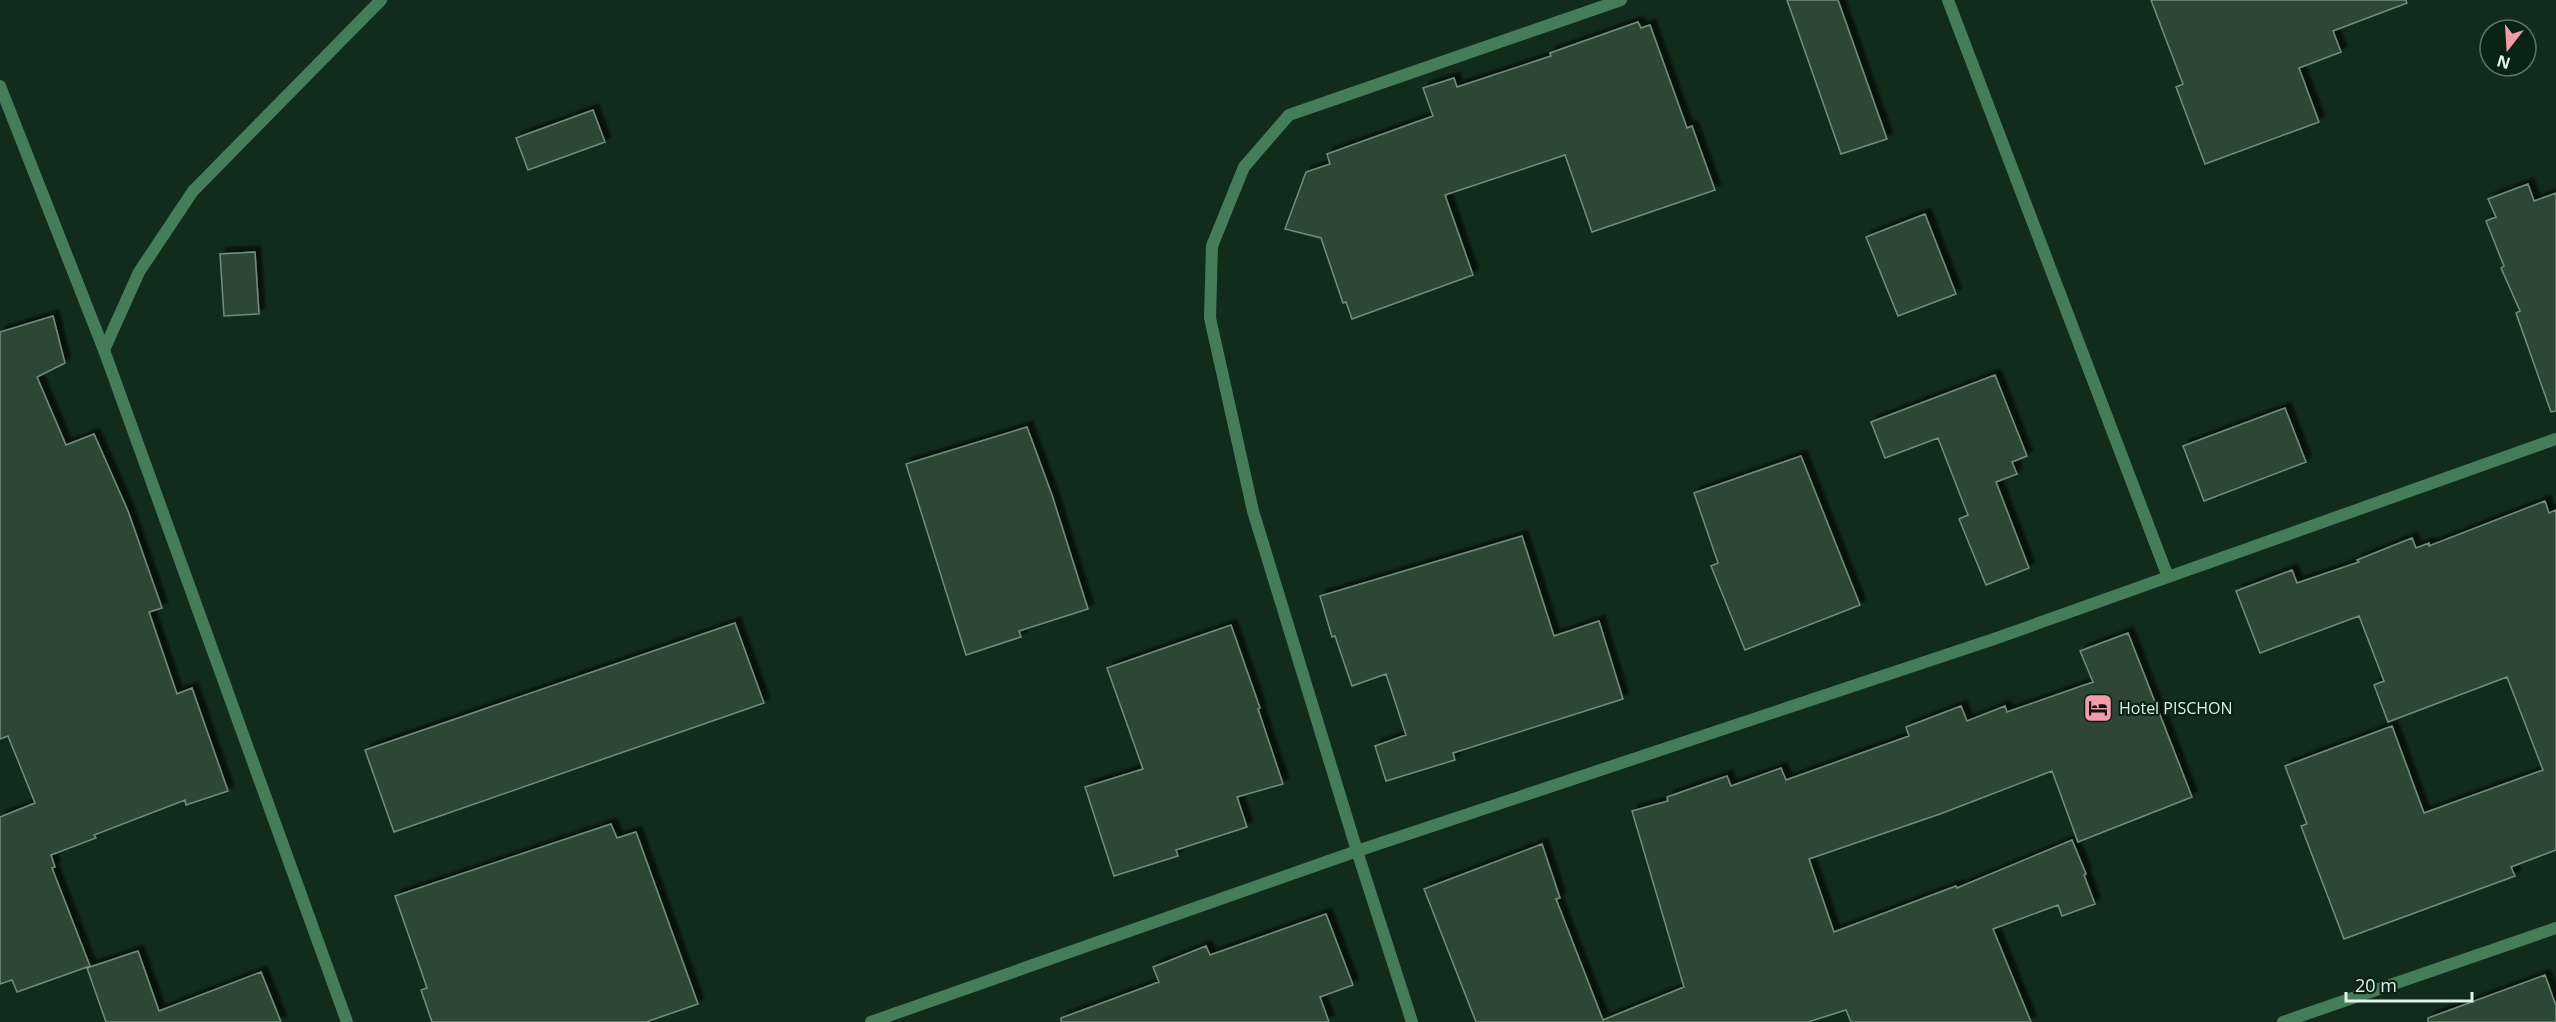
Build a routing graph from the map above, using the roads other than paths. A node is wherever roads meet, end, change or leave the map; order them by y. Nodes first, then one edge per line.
1 (381, 0) edge
2 (1621, 0) edge
3 (1948, 0) edge
4 (0, 86) edge
5 (104, 350) junction
6 (2556, 439) edge
7 (2168, 577) junction
8 (1357, 851) junction
9 (2556, 928) edge
10 (2299, 1019) edge
11 (347, 1022) edge
12 (871, 1022) edge
13 (1412, 1022) edge
14 (2283, 1022) edge

1 - 5 street
2 - 8 street
3 - 7 street
4 - 5 street
5 - 11 street
6 - 7 street
7 - 8 street
8 - 12 street
8 - 13 street
9 - 10 street
10 - 14 street

